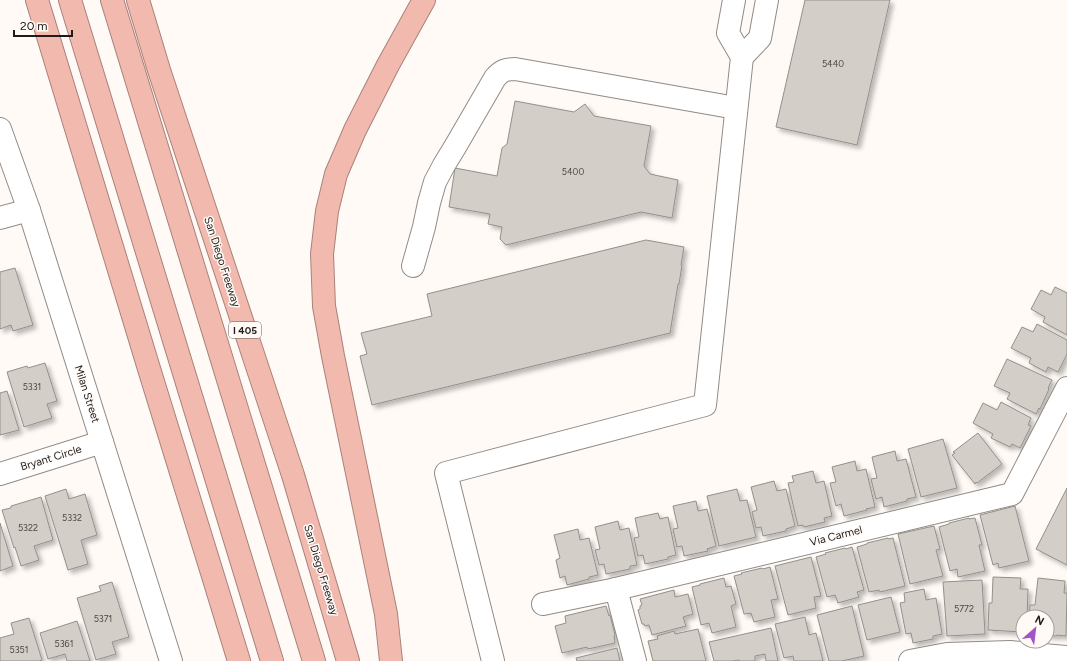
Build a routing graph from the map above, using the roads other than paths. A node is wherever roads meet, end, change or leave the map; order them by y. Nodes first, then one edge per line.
1 (38, 0) edge
2 (70, 0) edge
3 (112, 0) edge
4 (138, 0) edge
5 (424, 0) edge
6 (734, 0) edge
7 (767, 0) edge
8 (742, 57) junction
9 (736, 108) junction
10 (0, 129) edge
11 (29, 210) junction
12 (0, 218) edge
13 (413, 266) dead end
14 (1064, 401) edge
15 (102, 442) junction
16 (0, 474) edge
17 (616, 589) junction
18 (543, 604) dead end
19 (1067, 657) edge
20 (171, 661) edge
21 (238, 661) edge
22 (272, 661) edge
23 (314, 661) edge
24 (348, 661) edge
25 (391, 661) edge
26 (493, 661) edge
27 (635, 661) edge
28 (910, 661) edge

1 - 21 highway
2 - 22 highway
3 - 23 highway
4 - 24 highway, San Diego Freeway / I 405
5 - 25 highway
6 - 8 street
7 - 8 street
8 - 9 street
9 - 13 street
9 - 26 street
10 - 11 street, Milan Street
11 - 12 street
11 - 15 street, Milan Street
14 - 17 street, Via Carmel
15 - 16 street, Bryant Circle
15 - 20 street, Milan Street
17 - 18 street, Via Carmel
17 - 27 street
19 - 28 street

